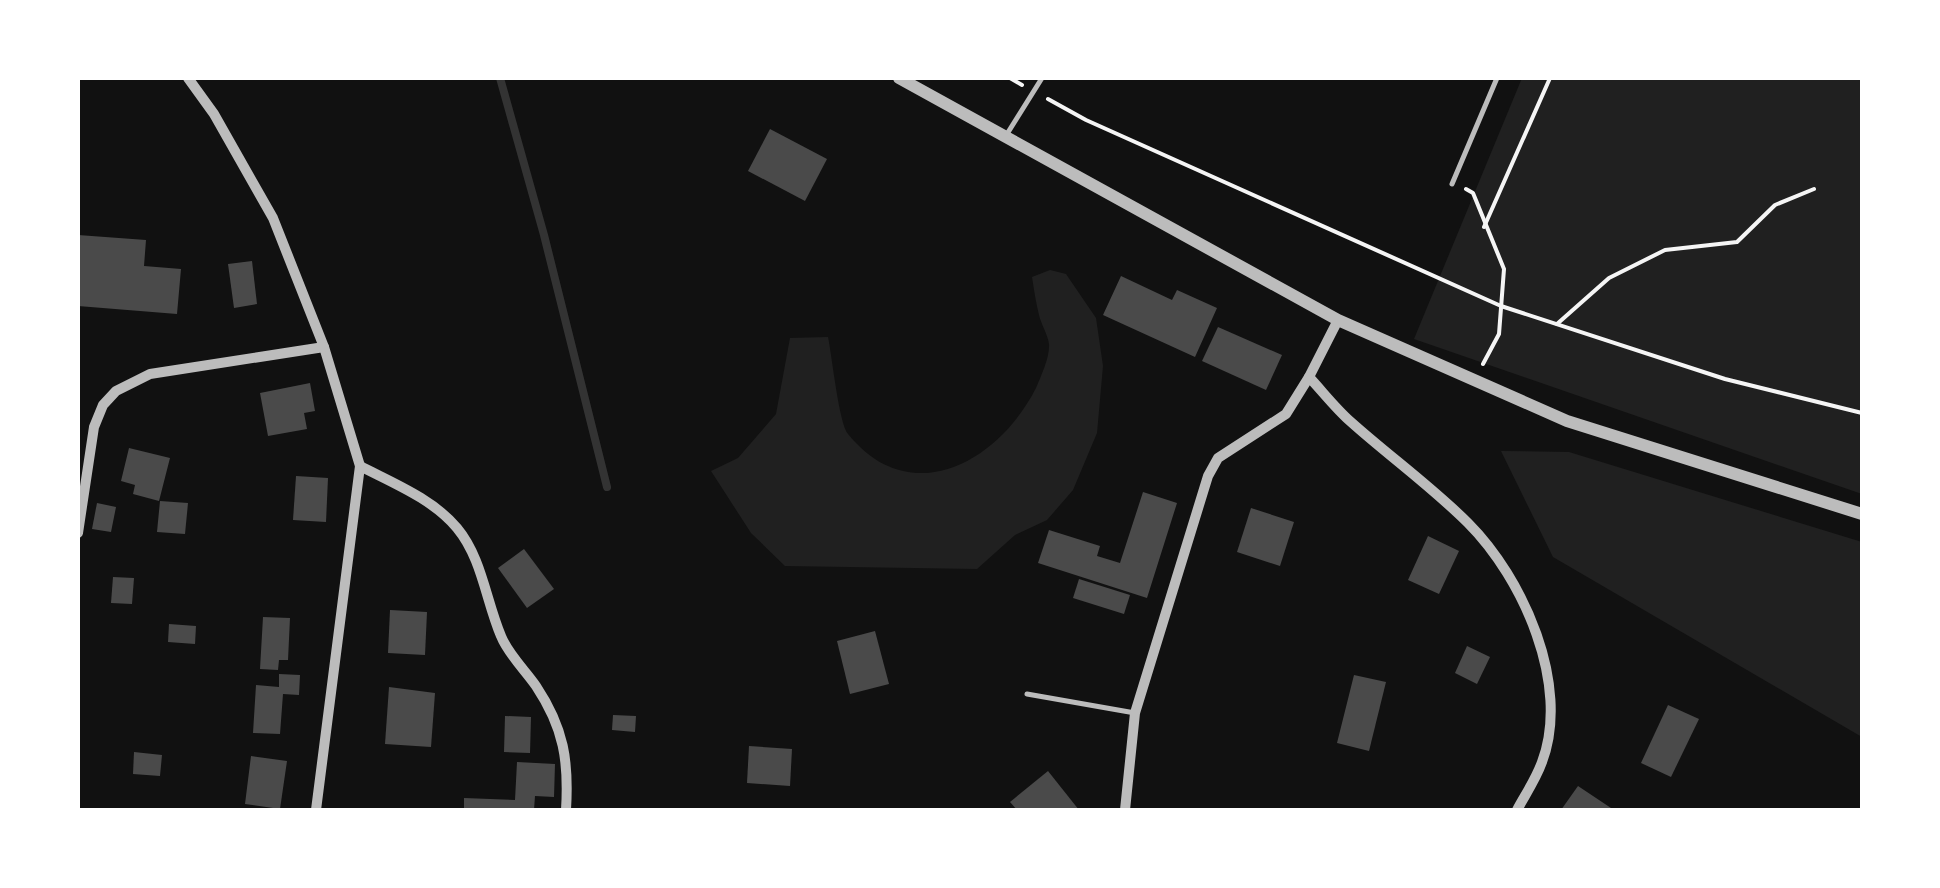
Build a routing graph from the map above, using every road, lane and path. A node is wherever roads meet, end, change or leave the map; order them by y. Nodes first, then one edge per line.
1 (188, 78) edge
2 (899, 78) edge
3 (1010, 78) edge
4 (1042, 78) edge
5 (1497, 78) edge
6 (1550, 78) edge
7 (1033, 90) junction
8 (1006, 134) junction
9 (1452, 184) joint
10 (1814, 188) dead end
11 (1484, 227) junction
12 (1501, 306) junction
13 (1338, 320) junction
14 (1558, 324) junction
15 (324, 347) junction
16 (1309, 377) junction
17 (1474, 380) junction
18 (1862, 413) edge
19 (360, 466) junction
20 (1862, 514) edge
21 (79, 519) edge
22 (78, 533) edge
23 (1027, 694) dead end
24 (1135, 713) junction
25 (316, 810) edge
26 (566, 810) edge
27 (1125, 810) edge
28 (1517, 810) edge

1 - 15 street
2 - 8 street
3 - 7 path
4 - 7 lane
5 - 9 lane
6 - 11 path
7 - 8 lane
7 - 12 path
8 - 13 street
9 - 11 path
10 - 14 path
11 - 12 path
12 - 14 path
12 - 17 path
13 - 16 street
13 - 17 street
14 - 18 path
15 - 19 street
15 - 21 street
16 - 24 street
16 - 28 street
17 - 20 street
19 - 25 street
19 - 26 street
21 - 22 street
23 - 24 lane
24 - 27 street

